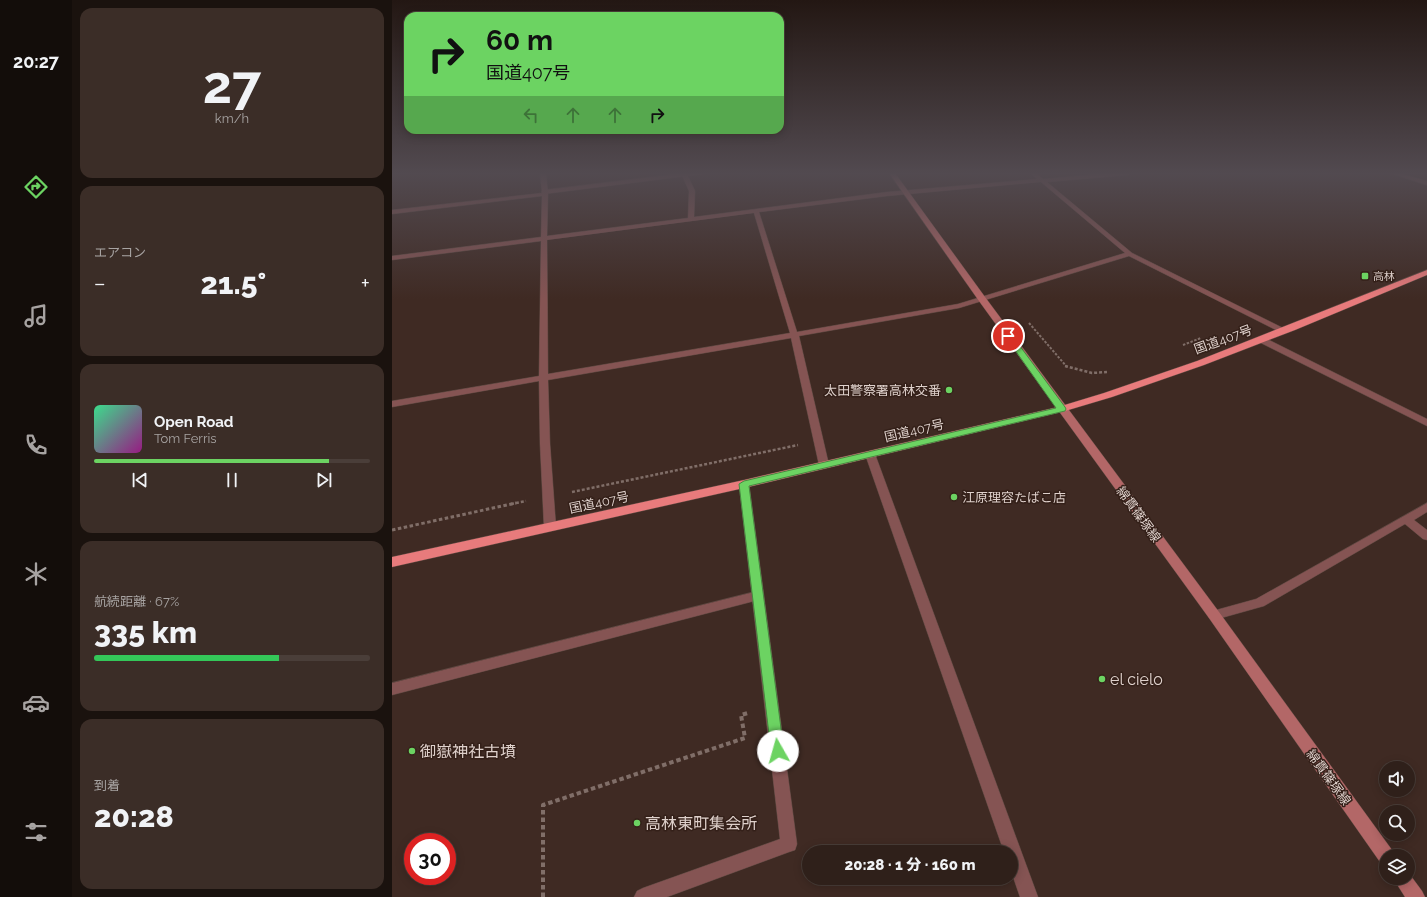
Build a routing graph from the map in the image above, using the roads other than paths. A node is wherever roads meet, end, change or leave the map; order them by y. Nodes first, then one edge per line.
1 (545, 215) edge
2 (691, 215) edge
3 (725, 215) edge
4 (757, 215) edge
5 (921, 215) edge
6 (1083, 215) edge
7 (691, 219) junction
8 (544, 238) junction
9 (1130, 254) junction
10 (392, 258) edge
11 (1427, 272) edge
12 (982, 299) junction
13 (1285, 331) junction
14 (794, 334) junction
15 (1262, 340) junction
16 (544, 378) junction
17 (392, 404) edge
18 (1062, 409) junction
19 (1427, 422) edge
20 (870, 454) junction
21 (824, 465) junction
22 (744, 484) junction
23 (1427, 507) edge
24 (1407, 520) junction
25 (550, 527) junction
26 (1427, 536) edge
27 (392, 562) edge
28 (758, 596) junction
29 (1214, 615) junction
30 (392, 689) edge
31 (1381, 849) edge
32 (1407, 885) edge
33 (643, 897) edge
34 (1029, 897) edge
35 (1416, 897) edge

1 - 8 street
2 - 7 street
3 - 7 street
4 - 14 street
5 - 12 main road, 綿貫篠塚線
6 - 9 street
7 - 8 street
8 - 10 street
8 - 16 street
9 - 12 street
9 - 13 street
11 - 13 highway, 国道407号
12 - 14 street
12 - 18 main road, 綿貫篠塚線
13 - 15 highway, 国道407号
14 - 16 street
14 - 21 street
15 - 18 highway, 国道407号
15 - 19 street
16 - 17 street
16 - 25 street
18 - 20 highway, 国道407号
18 - 29 main road, 綿貫篠塚線
20 - 21 highway, 国道407号
20 - 34 street
21 - 22 highway, 国道407号
22 - 25 highway, 国道407号
22 - 28 street
23 - 24 street
24 - 26 street
24 - 29 street
25 - 27 highway, 国道407号
28 - 30 street
28 - 33 street
29 - 31 main road, 綿貫篠塚線
32 - 35 main road

